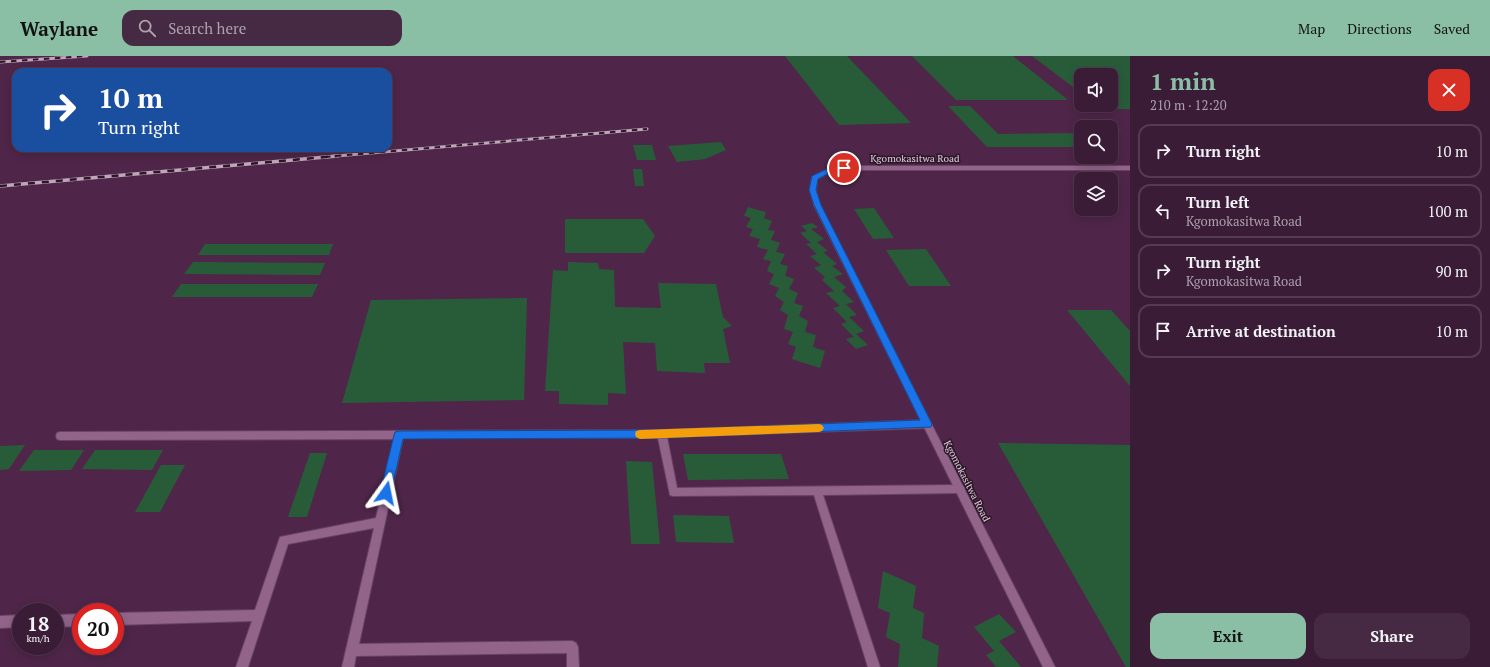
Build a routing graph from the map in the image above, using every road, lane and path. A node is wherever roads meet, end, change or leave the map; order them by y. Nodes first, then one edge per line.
1 (1130, 168) edge
2 (927, 424) junction
3 (662, 434) junction
4 (399, 435) junction
5 (60, 436) dead end
6 (960, 489) junction
7 (817, 490) junction
8 (380, 522) junction
9 (259, 615) junction
10 (124, 619) edge
11 (12, 621) edge
12 (0, 622) edge
13 (351, 650) junction
14 (242, 667) edge
15 (348, 667) edge
16 (573, 667) edge
17 (874, 667) edge
18 (1049, 667) edge

1 - 2 street, Kgomokasitwa Road
2 - 3 street
2 - 6 street, Kgomokasitwa Road
3 - 4 street
3 - 7 street
4 - 5 street
4 - 8 street
6 - 7 street
6 - 18 street, Kgomokasitwa Road
7 - 17 street
8 - 9 street
8 - 13 street
9 - 10 street
9 - 14 street
11 - 12 street
13 - 15 street
13 - 16 street

